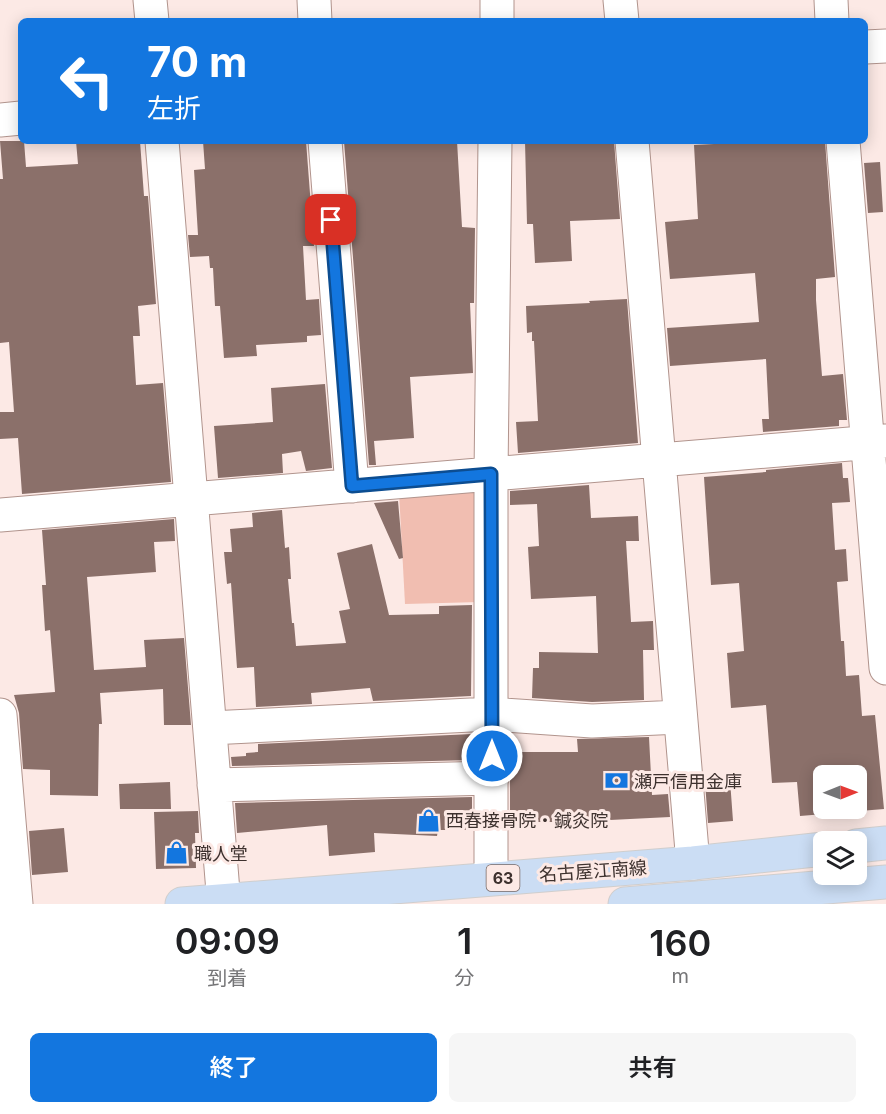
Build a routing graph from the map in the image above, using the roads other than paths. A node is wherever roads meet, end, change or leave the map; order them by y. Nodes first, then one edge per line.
1 (150, 0) edge
2 (314, 0) edge
3 (497, 0) edge
4 (620, 0) edge
5 (831, 0) edge
6 (152, 18) edge
7 (315, 18) edge
8 (497, 18) edge
9 (622, 18) edge
10 (832, 18) edge
11 (886, 46) edge
12 (868, 47) edge
13 (18, 118) edge
14 (0, 120) edge
15 (162, 144) edge
16 (325, 144) edge
17 (495, 144) edge
18 (632, 144) edge
19 (843, 144) edge
20 (877, 441) edge
21 (659, 460) junction
22 (491, 474) junction
23 (352, 486) junction
24 (191, 499) junction
25 (0, 515) edge
26 (886, 668) edge
27 (491, 714) junction
28 (0, 716) edge
29 (680, 717) junction
30 (210, 728) junction
31 (492, 778) junction
32 (214, 785) junction
33 (886, 843) edge
34 (867, 845) edge
35 (813, 850) edge
36 (693, 863) junction
37 (491, 879) junction
38 (886, 882) edge
39 (698, 901) edge
40 (224, 903) edge
41 (16, 904) edge
42 (182, 904) edge
43 (625, 904) edge

1 - 6 street
2 - 7 street
3 - 8 street
4 - 9 street
5 - 10 street
11 - 12 street
13 - 14 street
15 - 24 street
16 - 23 street
17 - 22 street
18 - 21 street
19 - 20 street
20 - 21 street
20 - 26 street
21 - 22 street
21 - 29 street
22 - 23 street
22 - 27 street
23 - 24 street
24 - 25 street
24 - 30 street
27 - 29 street
27 - 30 street
27 - 31 street
28 - 41 street
29 - 36 street
30 - 32 street
31 - 32 street
31 - 37 street
32 - 40 street
33 - 34 main road
35 - 36 main road, 名古屋江南線 / 63
36 - 37 main road, 名古屋江南線 / 63
37 - 40 main road, 名古屋江南線 / 63
38 - 39 main road, 名古屋江南線
39 - 43 main road, 名古屋江南線
40 - 42 main road, 名古屋江南線 / 63

